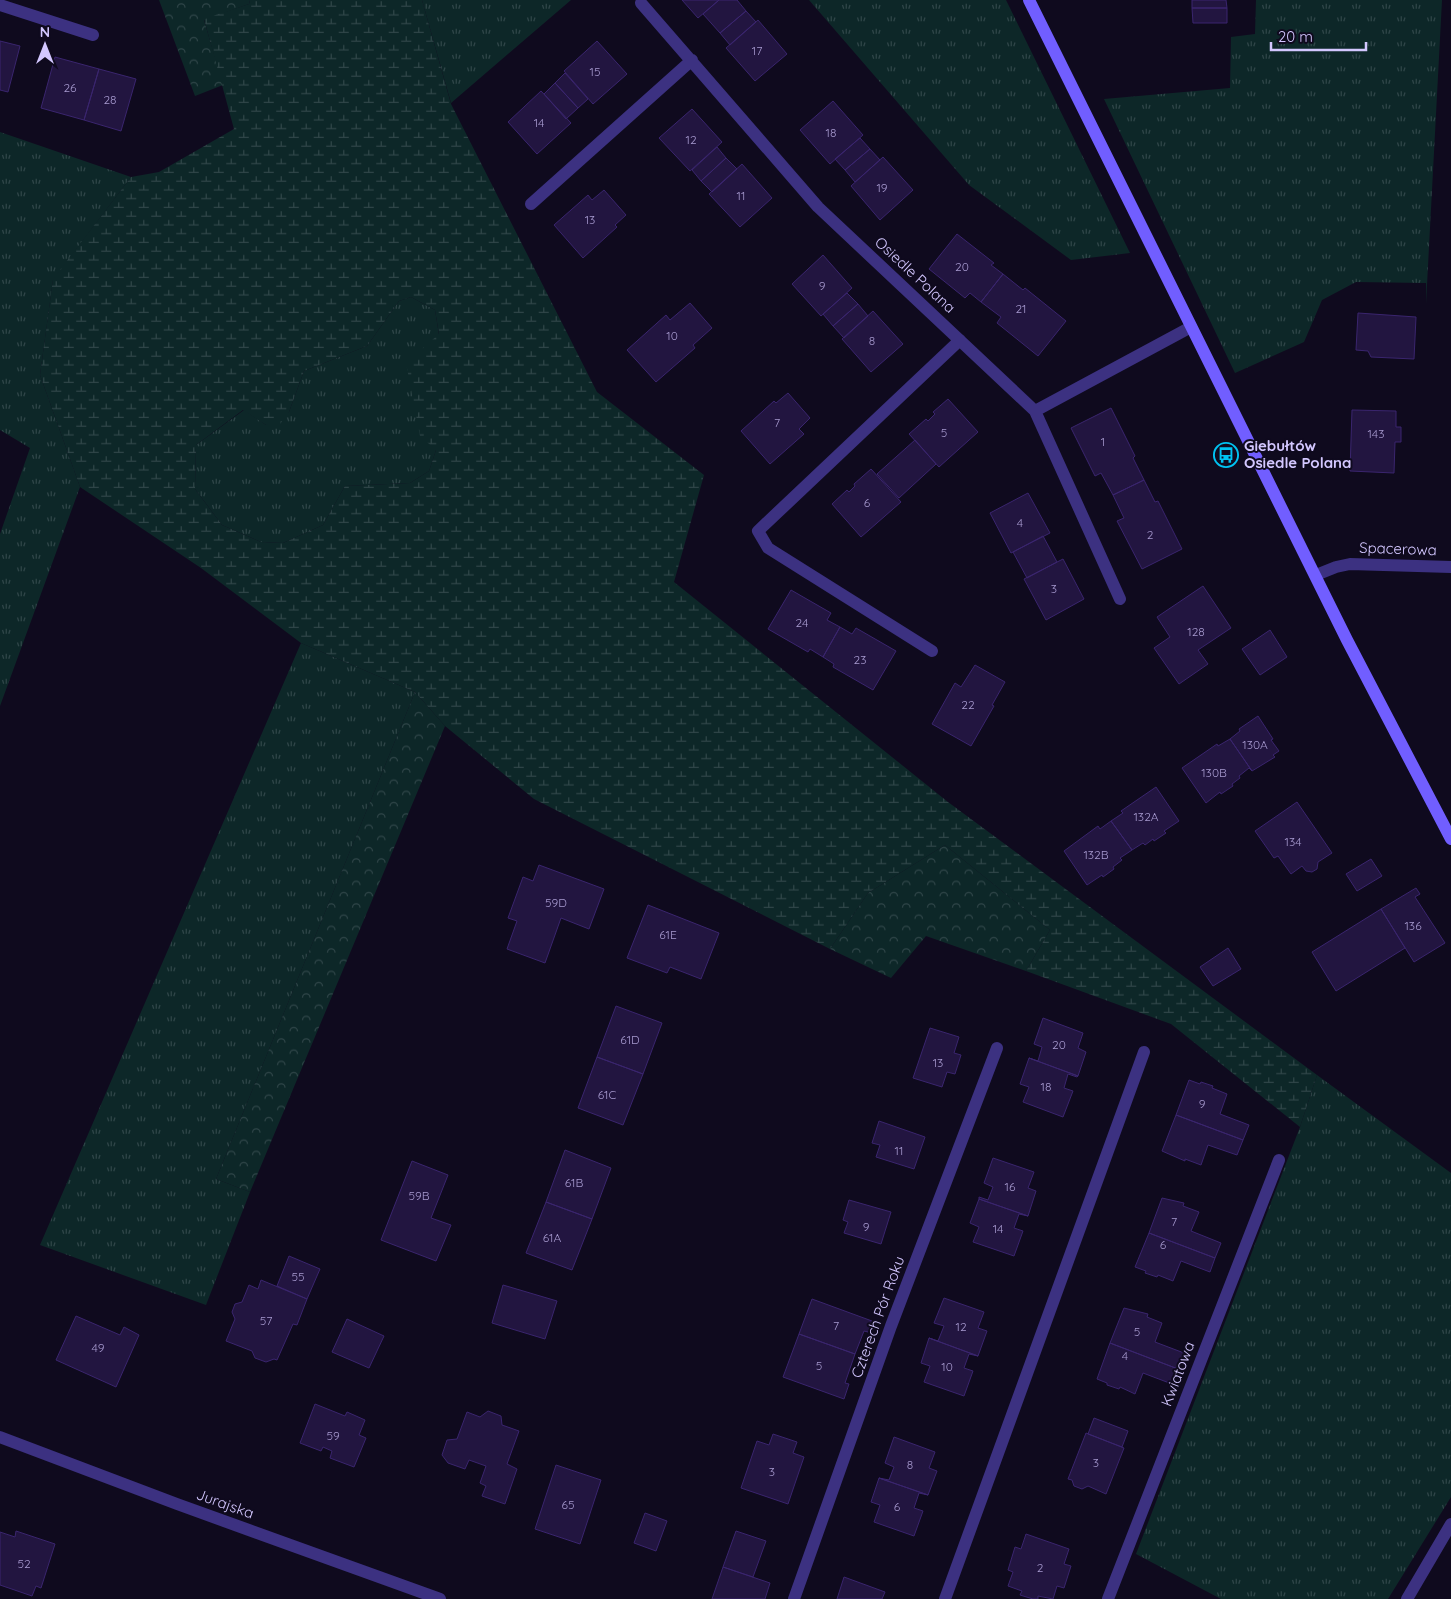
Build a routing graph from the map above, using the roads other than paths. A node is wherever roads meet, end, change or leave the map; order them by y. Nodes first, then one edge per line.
1 (1029, 0) edge
2 (641, 3) dead end
3 (0, 5) edge
4 (93, 35) dead end
5 (692, 60) junction
6 (531, 204) dead end
7 (1191, 327) junction
8 (960, 340) junction
9 (1035, 411) junction
10 (1451, 567) edge
11 (1316, 575) junction
12 (1120, 599) dead end
13 (932, 651) dead end
14 (1451, 839) edge
15 (997, 1048) dead end
16 (1144, 1052) dead end
17 (1279, 1160) dead end
18 (0, 1437) edge
19 (1451, 1524) edge
20 (440, 1599) edge
21 (794, 1599) edge
22 (945, 1599) edge
23 (1108, 1599) edge
24 (1407, 1599) edge

1 - 7 street
2 - 5 street, Osiedle Polana
3 - 4 street
5 - 6 street
5 - 8 street, Osiedle Polana
7 - 9 street
7 - 11 street
8 - 9 street, Osiedle Polana
8 - 13 street
9 - 12 street, Osiedle Polana
10 - 11 street, Spacerowa
11 - 14 street
15 - 21 street, Czterech Pór Roku
16 - 22 street
17 - 23 street, Kwiatowa
18 - 20 street, Jurajska
19 - 24 street

